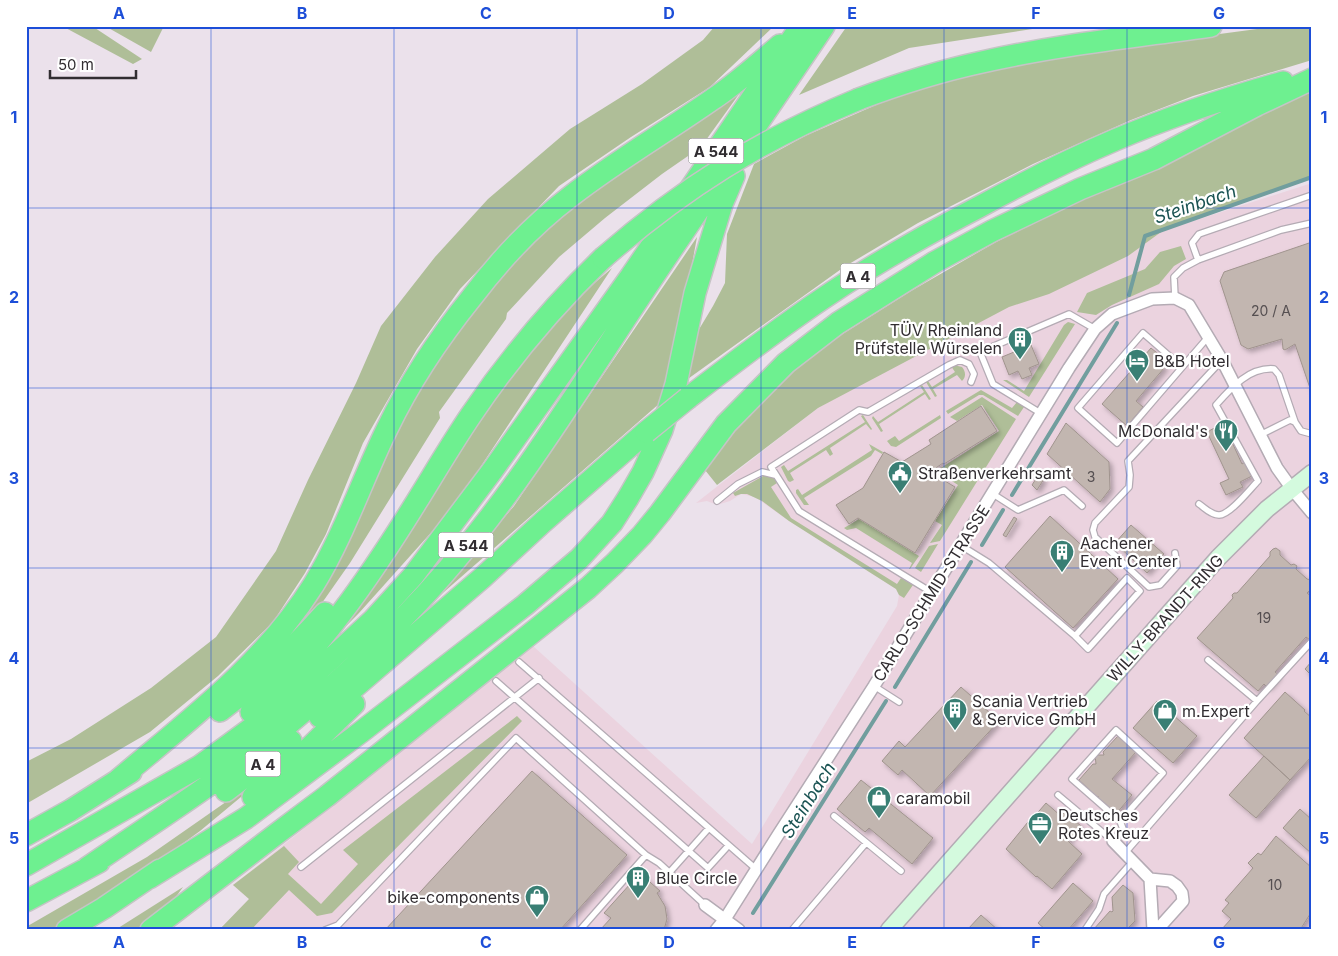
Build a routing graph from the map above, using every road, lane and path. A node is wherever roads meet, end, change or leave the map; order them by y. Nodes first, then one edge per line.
1 (801, 26) edge
2 (824, 26) edge
3 (1211, 26) edge
4 (1312, 74) edge
5 (1312, 78) edge
6 (751, 134) junction
7 (1312, 195) edge
8 (1312, 223) edge
9 (1198, 260) junction
10 (1175, 298) junction
11 (1095, 329) junction
12 (1209, 336) junction
13 (1222, 360) junction
14 (1182, 367) junction
15 (971, 382) dead end
16 (1234, 385) junction
17 (1042, 414) junction
18 (1295, 422) junction
19 (1312, 434) edge
20 (1260, 435) junction
21 (1312, 474) edge
22 (775, 475) junction
23 (1292, 489) junction
24 (993, 494) junction
25 (717, 501) dead end
26 (1199, 504) dead end
27 (1082, 506) dead end
28 (1312, 512) edge
29 (407, 518) junction
30 (960, 545) junction
31 (1175, 553) dead end
32 (931, 592) junction
33 (420, 632) junction
34 (1075, 636) junction
35 (480, 639) junction
36 (1312, 641) edge
37 (1208, 660) dead end
38 (519, 662) dead end
39 (539, 678) junction
40 (496, 681) dead end
41 (874, 686) junction
42 (514, 698) junction
43 (1257, 701) junction
44 (899, 702) dead end
45 (118, 780) junction
46 (1058, 795) dead end
47 (145, 797) junction
48 (834, 816) dead end
49 (1120, 821) junction
50 (709, 828) junction
51 (279, 832) junction
52 (26, 834) edge
53 (1113, 841) junction
54 (866, 843) junction
55 (728, 846) junction
56 (689, 851) junction
57 (646, 855) junction
58 (1129, 857) junction
59 (26, 865) edge
60 (302, 867) dead end
61 (87, 868) junction
62 (756, 869) junction
63 (901, 871) dead end
64 (669, 873) junction
65 (150, 878) junction
66 (1150, 879) junction
67 (26, 901) edge
68 (705, 905) joint
69 (725, 919) junction
70 (67, 930) edge
71 (151, 930) edge
72 (325, 930) edge
73 (580, 930) edge
74 (716, 930) edge
75 (739, 930) edge
76 (792, 930) edge
77 (889, 930) edge
78 (1085, 930) edge
79 (1155, 930) edge

1 - 45 highway
1 - 47 highway, A 544
2 - 6 highway, A 544
3 - 29 highway, bridge
4 - 33 highway, A 4, bridge
5 - 51 highway
6 - 35 highway
6 - 61 highway, A 544
7 - 9 lane
8 - 9 lane
9 - 10 lane
10 - 11 street, CARLO-SCHMID-STRASSE
10 - 12 street
11 - 17 street, CARLO-SCHMID-STRASSE
11 - 17 lane
12 - 13 street
12 - 14 lane
13 - 16 street
13 - 31 lane
14 - 14 lane
15 - 22 lane
16 - 18 lane
16 - 20 street
16 - 26 lane
17 - 24 street, CARLO-SCHMID-STRASSE
18 - 19 lane
18 - 20 lane
20 - 23 street
21 - 23 street, WILLY-BRANDT-RING
22 - 25 lane
22 - 32 lane
23 - 28 street
23 - 77 street, WILLY-BRANDT-RING
24 - 27 lane
24 - 30 street, CARLO-SCHMID-STRASSE
29 - 45 highway
29 - 47 highway
30 - 32 street, CARLO-SCHMID-STRASSE
30 - 34 lane
32 - 41 street, CARLO-SCHMID-STRASSE
33 - 61 highway, A 4
33 - 65 highway
34 - 34 lane
35 - 51 highway
35 - 65 highway
36 - 43 lane
37 - 43 lane
38 - 39 lane
39 - 42 lane
39 - 50 lane
40 - 42 lane
41 - 44 lane
41 - 62 street, CARLO-SCHMID-STRASSE
42 - 56 lane
42 - 60 lane
43 - 58 lane
45 - 52 highway
46 - 53 lane
47 - 59 highway
48 - 54 lane
49 - 49 lane
49 - 53 lane
50 - 55 lane
50 - 56 lane
51 - 71 highway
53 - 58 street
54 - 63 lane
54 - 76 lane
55 - 56 lane
55 - 62 lane
56 - 64 lane
57 - 64 lane
57 - 72 lane
57 - 73 lane
58 - 66 street
58 - 78 lane
61 - 67 highway, A 4
62 - 69 street, CARLO-SCHMID-STRASSE
64 - 68 lane
65 - 70 highway
66 - 79 street
66 - 79 street
68 - 69 street
69 - 74 street, CARLO-SCHMID-STRASSE
69 - 75 street

